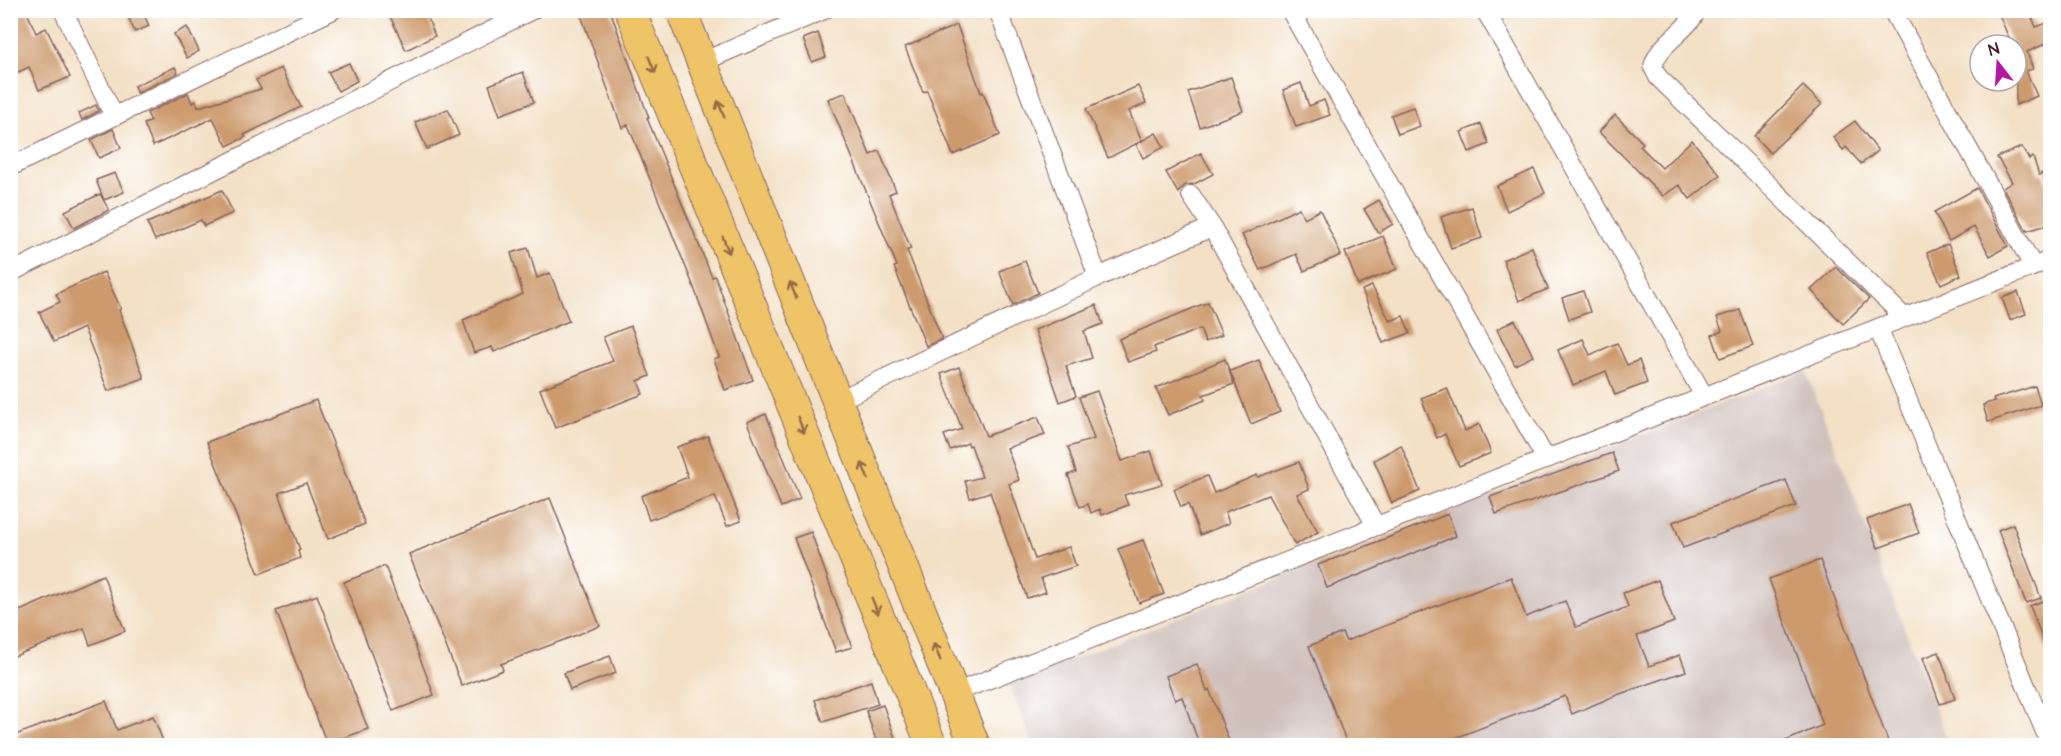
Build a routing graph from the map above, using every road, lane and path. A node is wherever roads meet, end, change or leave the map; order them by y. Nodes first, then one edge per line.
1 (63, 10) edge
2 (333, 10) edge
3 (532, 10) edge
4 (630, 10) edge
5 (681, 10) edge
6 (824, 10) edge
7 (998, 10) edge
8 (1290, 10) edge
9 (1485, 10) edge
10 (1693, 10) edge
11 (1892, 10) edge
12 (702, 62) junction
13 (114, 116) junction
14 (10, 167) edge
15 (1191, 195) dead end
16 (1212, 227) junction
17 (2042, 263) edge
18 (10, 273) edge
19 (1098, 277) junction
20 (1904, 317) junction
21 (1878, 328) junction
22 (1704, 396) junction
23 (837, 402) junction
24 (1546, 459) junction
25 (1376, 526) junction
26 (954, 693) junction
27 (2050, 744) edge
28 (932, 746) edge
29 (975, 746) edge

1 - 13 street
2 - 13 street
3 - 18 street
4 -> 28 main road
5 - 12 main road
6 - 12 street
7 - 19 street
8 - 24 street
9 - 22 street
10 - 20 street
11 - 17 street
23 -> 12 main road
13 - 14 street
15 - 16 street
16 - 19 street
16 - 25 street
17 - 20 street
19 - 23 street
20 - 21 street
21 - 22 street
21 - 27 street
22 - 24 street
26 -> 23 main road
24 - 25 street
25 - 26 street
26 - 29 main road

